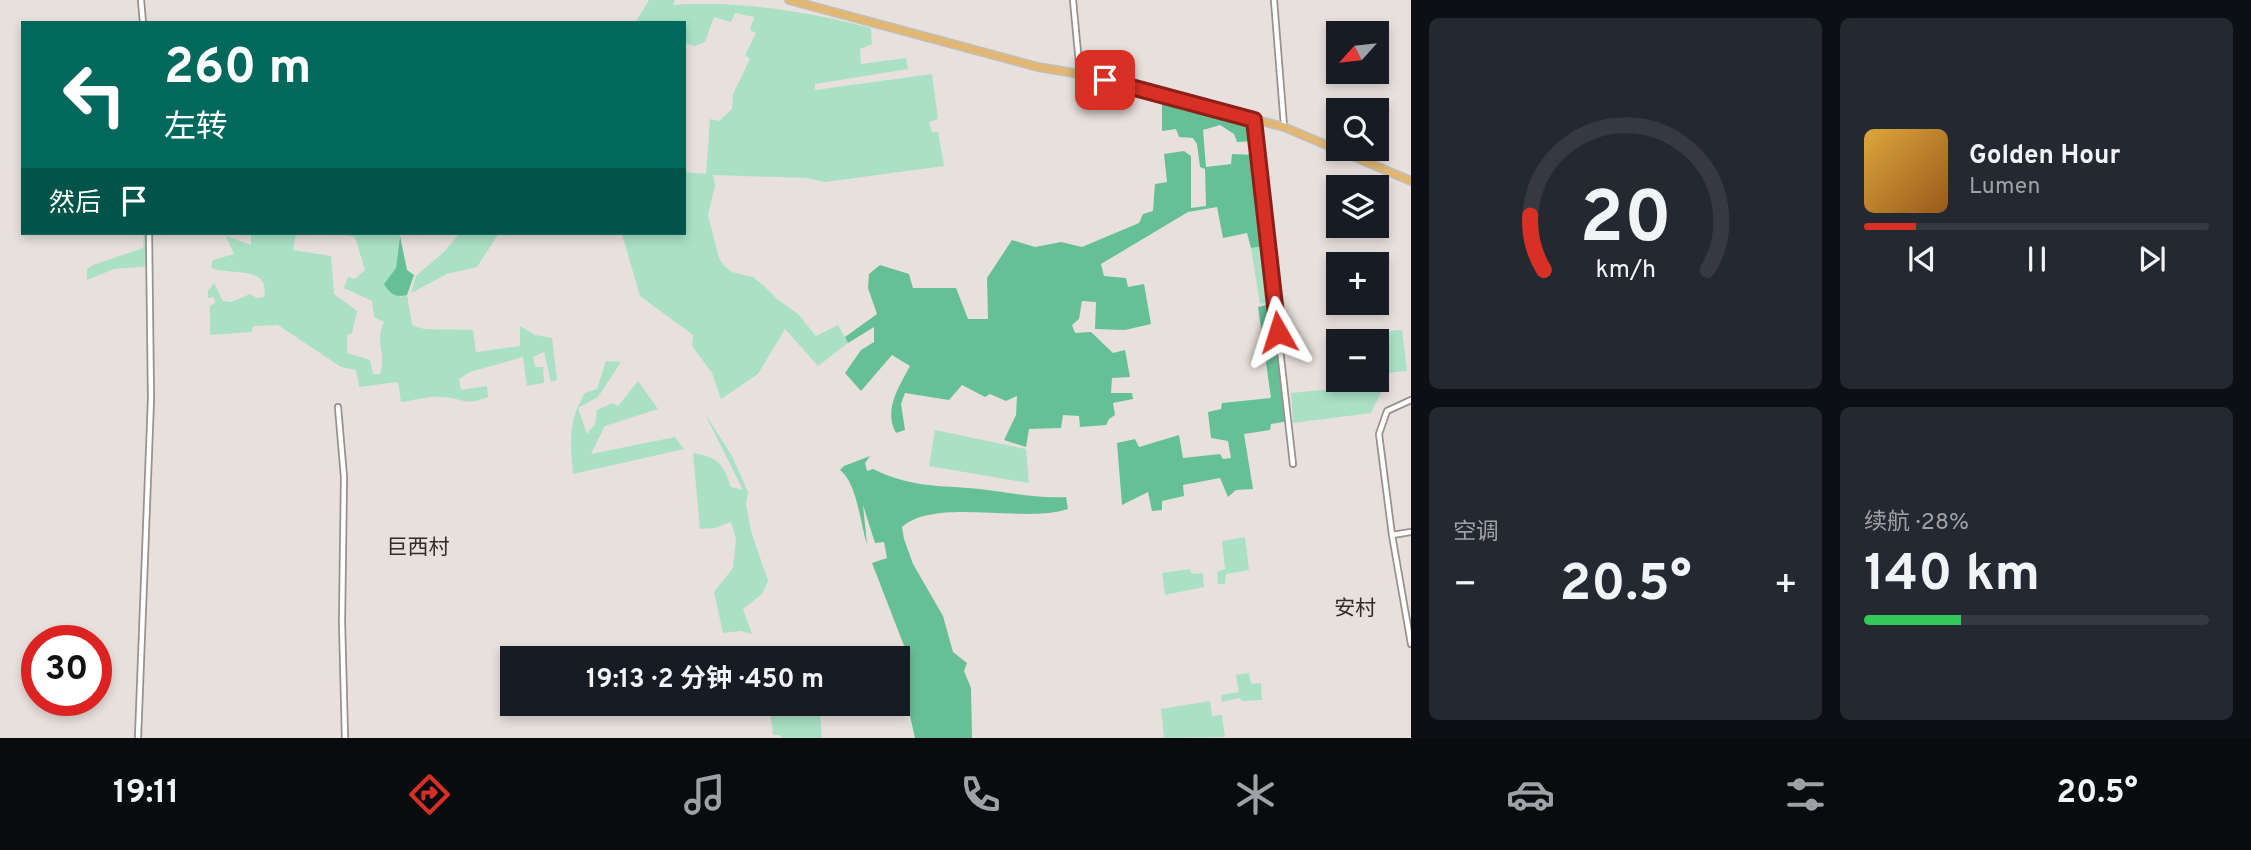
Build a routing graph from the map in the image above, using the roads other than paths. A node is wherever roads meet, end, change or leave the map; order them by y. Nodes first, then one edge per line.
1 (141, 0) edge
2 (789, 0) edge
3 (1073, 0) edge
4 (1274, 0) edge
5 (143, 21) edge
6 (1080, 74) junction
7 (1254, 120) junction
8 (1284, 127) junction
9 (1411, 181) edge
10 (149, 235) edge
11 (1411, 400) edge
12 (338, 407) dead end
13 (1293, 464) dead end
14 (1411, 532) edge
15 (1392, 536) junction
16 (1411, 644) edge
17 (138, 738) edge
18 (345, 738) edge

1 - 5 street
2 - 6 main road
3 - 6 street
4 - 8 street
6 - 7 main road
7 - 8 main road
7 - 13 street
8 - 9 main road
10 - 17 street
11 - 15 street
12 - 18 street
14 - 15 street
15 - 16 street

